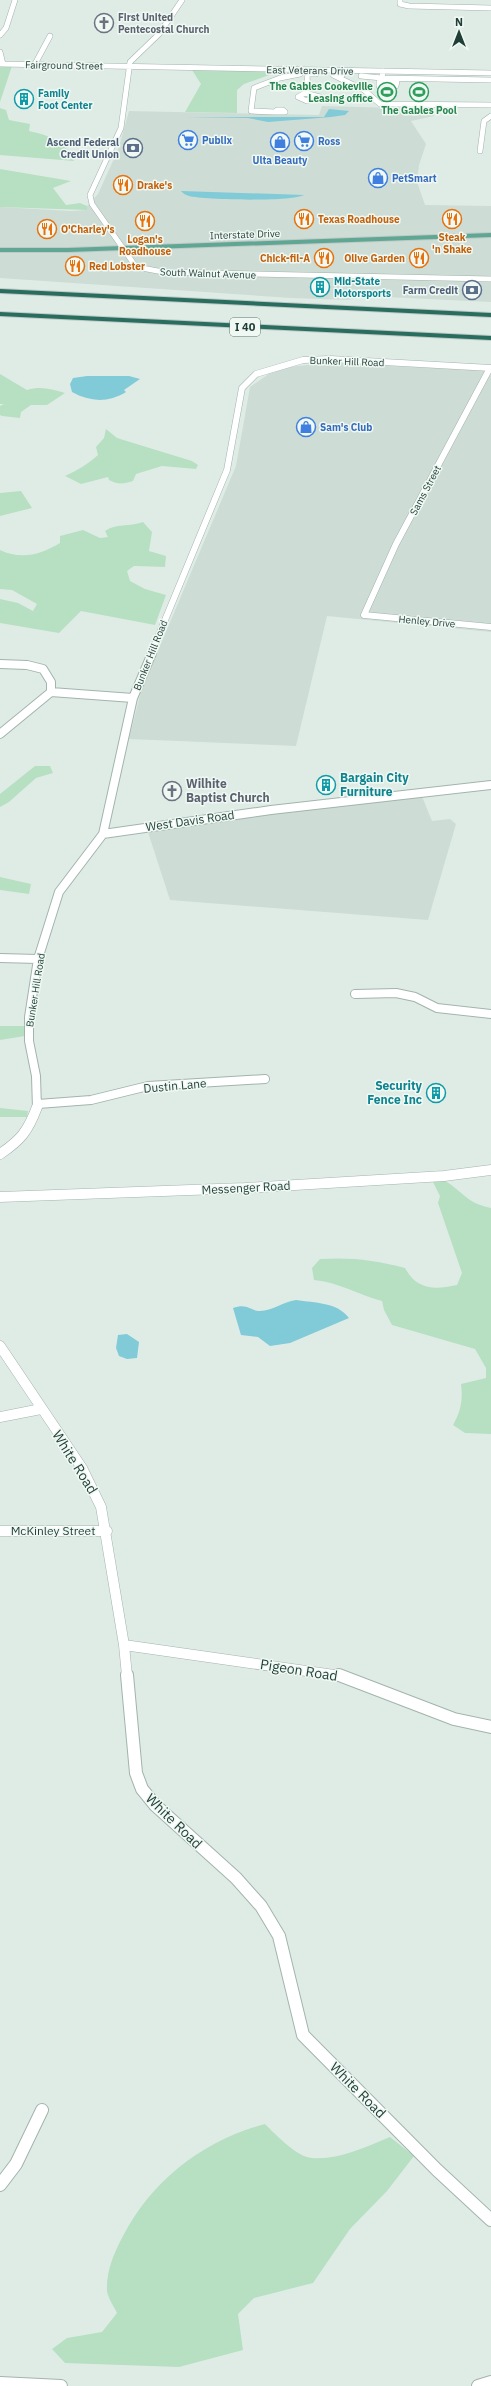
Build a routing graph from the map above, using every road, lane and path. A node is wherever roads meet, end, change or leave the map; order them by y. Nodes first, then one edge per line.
1 (16, 0) edge
2 (182, 0) edge
3 (400, 0) edge
4 (491, 8) edge
5 (0, 35) edge
6 (50, 36) dead end
7 (0, 52) edge
8 (2, 64) edge
9 (36, 64) junction
10 (128, 67) junction
11 (383, 71) junction
12 (392, 71) junction
13 (491, 73) edge
14 (307, 74) junction
15 (333, 74) junction
16 (382, 78) junction
17 (390, 79) junction
18 (491, 80) edge
19 (308, 93) dead end
20 (491, 105) edge
21 (275, 112) dead end
22 (491, 116) edge
23 (480, 151) dead end
24 (491, 235) edge
25 (114, 236) junction
26 (152, 247) junction
27 (123, 248) junction
28 (96, 249) junction
29 (0, 250) edge
30 (128, 258) junction
31 (491, 279) edge
32 (0, 291) edge
33 (0, 314) edge
34 (491, 315) edge
35 (491, 339) edge
36 (490, 368) edge
37 (364, 615) joint
38 (491, 627) edge
39 (0, 664) edge
40 (51, 692) junction
41 (133, 698) junction
42 (0, 734) edge
43 (491, 785) edge
44 (103, 834) junction
45 (0, 958) edge
46 (38, 959) junction
47 (355, 994) dead end
48 (491, 1014) edge
49 (265, 1079) dead end
50 (38, 1104) junction
51 (0, 1154) edge
52 (491, 1170) edge
53 (0, 1197) edge
54 (0, 1346) edge
55 (41, 1409) junction
56 (0, 1417) edge
57 (0, 1531) edge
58 (107, 1531) junction
59 (124, 1644) junction
60 (491, 1727) edge
61 (42, 2110) dead end
62 (0, 2185) edge
63 (491, 2220) edge
64 (491, 2382) edge
65 (0, 2384) edge
66 (61, 2386) edge
67 (478, 2386) edge

1 - 5 street
2 - 10 street
3 - 4 street
6 - 9 street
7 - 8 street
8 - 9 street, Fairground Street
9 - 10 street, Fairground Street
10 - 11 street, East Veterans Drive
10 - 25 street
11 - 12 street, East Veterans Drive
11 - 16 street
12 - 13 street, East Veterans Drive
12 - 17 street
14 - 15 street
14 - 19 street
14 - 21 street
15 - 16 street
15 - 20 street
16 - 17 street
17 - 18 street
22 - 23 street
24 - 26 main road, Interstate Drive
25 - 27 street
25 - 28 main road
26 - 27 main road, Interstate Drive
26 - 30 main road
27 - 28 main road, Interstate Drive
27 - 30 street
28 - 29 main road, Interstate Drive
30 - 31 street, South Walnut Avenue
32 - 34 highway, I 40
33 - 35 highway, I 40
36 - 37 street, Sams Street
36 - 41 street, Bunker Hill Road
37 - 38 street, Henley Drive
39 - 40 street
40 - 41 street
40 - 42 street
41 - 44 street, Bunker Hill Road
43 - 44 street, West Davis Road
44 - 46 street, Bunker Hill Road
45 - 46 street
46 - 50 street, Bunker Hill Road
47 - 48 street
49 - 50 street, Dustin Lane
50 - 51 street, Bunker Hill Road
52 - 53 street, Messenger Road
54 - 55 street, White Road
55 - 56 street
55 - 58 street, White Road
57 - 58 street, McKinley Street
58 - 59 street, White Road
59 - 60 street, Pigeon Road
59 - 63 street, White Road
61 - 62 street
64 - 67 street
65 - 66 street

